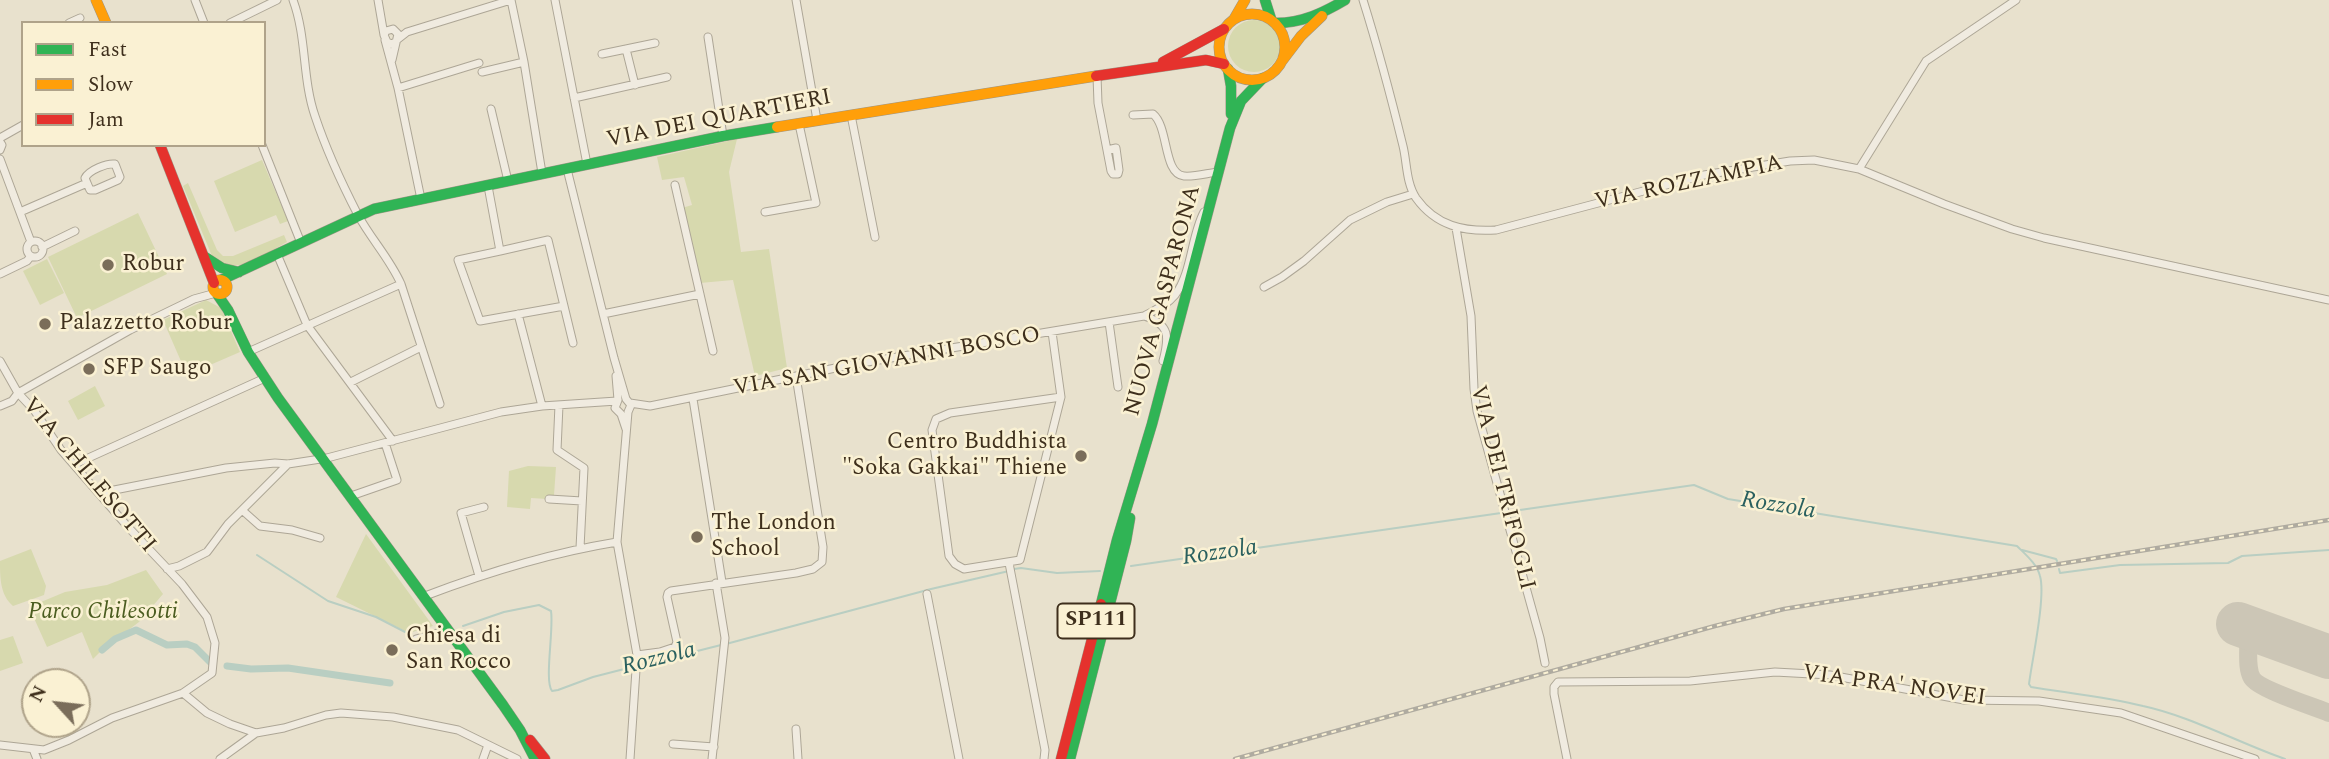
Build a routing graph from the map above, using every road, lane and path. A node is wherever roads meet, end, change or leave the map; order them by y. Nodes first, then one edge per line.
1 (96, 0) edge
2 (195, 0) edge
3 (277, 0) edge
4 (293, 0) edge
5 (377, 0) edge
6 (511, 0) edge
7 (555, 0) edge
8 (796, 0) edge
9 (1245, 0) edge
10 (1265, 0) edge
11 (1345, 0) edge
12 (1363, 0) edge
13 (2016, 0) edge
14 (1328, 11) junction
15 (381, 16) junction
16 (80, 19) dead end
17 (1234, 19) junction
18 (74, 21) edge
19 (105, 21) edge
20 (203, 21) edge
21 (234, 21) edge
22 (1274, 21) junction
23 (1224, 29) junction
24 (393, 30) junction
25 (407, 32) junction
26 (708, 37) dead end
27 (385, 38) junction
28 (397, 41) junction
29 (655, 43) dead end
30 (626, 49) junction
31 (602, 54) dead end
32 (1282, 61) junction
33 (524, 62) junction
34 (391, 64) junction
35 (1152, 67) junction
36 (1226, 67) junction
37 (1097, 76) junction
38 (667, 77) dead end
39 (1263, 78) junction
40 (635, 85) junction
41 (398, 88) junction
42 (574, 98) junction
43 (491, 109) dead end
44 (851, 115) junction
45 (1133, 115) dead end
46 (817, 120) junction
47 (799, 124) junction
48 (21, 126) edge
49 (1230, 128) junction
50 (723, 135) junction
51 (0, 140) edge
52 (161, 147) edge
53 (263, 147) edge
54 (0, 150) edge
55 (1107, 150) dead end
56 (0, 159) edge
57 (587, 164) junction
58 (567, 169) junction
59 (1858, 169) junction
60 (1218, 172) junction
61 (542, 173) junction
62 (508, 181) junction
63 (87, 183) junction
64 (676, 185) dead end
65 (488, 186) junction
66 (1413, 194) junction
67 (421, 199) junction
68 (1211, 199) junction
69 (20, 212) junction
70 (765, 212) dead end
71 (358, 215) junction
72 (1456, 228) junction
73 (75, 231) dead end
74 (875, 237) dead end
75 (31, 242) junction
76 (301, 243) junction
77 (42, 247) junction
78 (500, 251) junction
79 (277, 254) junction
80 (31, 256) junction
81 (206, 261) junction
82 (241, 272) junction
83 (0, 274) edge
84 (401, 284) junction
85 (219, 286) junction
86 (1264, 287) dead end
87 (700, 294) junction
88 (2329, 300) edge
89 (564, 306) junction
90 (518, 314) junction
91 (603, 314) junction
92 (1144, 316) junction
93 (1109, 322) junction
94 (307, 325) junction
95 (1052, 332) junction
96 (573, 343) dead end
97 (421, 347) junction
98 (713, 351) dead end
99 (247, 352) junction
100 (0, 361) edge
101 (796, 376) junction
102 (265, 378) junction
103 (351, 382) junction
104 (1118, 387) dead end
105 (18, 393) junction
106 (1061, 397) junction
107 (693, 399) junction
108 (440, 404) dead end
109 (559, 405) junction
110 (0, 406) edge
111 (541, 406) junction
112 (623, 406) junction
113 (1152, 424) junction
114 (393, 441) junction
115 (384, 443) junction
116 (322, 458) junction
117 (75, 464) junction
118 (288, 464) junction
119 (1135, 485) junction
120 (99, 493) junction
121 (351, 496) junction
122 (550, 499) dead end
123 (582, 501) junction
124 (484, 507) dead end
125 (242, 510) junction
126 (320, 538) dead end
127 (617, 542) junction
128 (580, 548) junction
129 (1010, 568) junction
130 (167, 569) junction
131 (479, 576) junction
132 (719, 583) junction
133 (927, 594) dead end
134 (425, 596) junction
135 (448, 630) junction
136 (416, 639) dead end
137 (637, 662) junction
138 (1545, 663) dead end
139 (183, 693) junction
140 (796, 729) dead end
141 (520, 730) junction
142 (257, 733) junction
143 (673, 744) dead end
144 (0, 745) edge
145 (488, 745) junction
146 (713, 747) junction
147 (33, 749) junction
148 (37, 759) edge
149 (220, 759) edge
150 (483, 759) edge
151 (517, 759) edge
152 (534, 759) edge
153 (545, 759) edge
154 (630, 759) edge
155 (712, 759) edge
156 (798, 759) edge
157 (959, 759) edge
158 (1044, 759) edge
159 (1061, 759) edge
160 (1070, 759) edge
161 (1567, 759) edge
162 (2255, 759) edge

1 - 19 main road
2 - 20 street
3 - 21 street
4 - 71 street
5 - 15 street
6 - 25 street
6 - 33 street
7 - 42 street
8 - 46 street
9 - 17 main road
10 - 22 main road
11 - 14 main road
12 - 66 street
13 - 59 street
14 - 22 main road
14 - 32 main road, NUOVA GASPARONA
15 - 24 street
15 - 27 street
16 - 18 street
17 - 22 main road
17 - 23 main road
22 - 32 main road
23 - 35 main road, VIA DEI QUARTIERI
23 - 36 main road, NUOVA GASPARONA / SP111
24 - 25 street
24 - 27 street
24 - 28 street
25 - 28 street
26 - 50 street
27 - 28 street
27 - 34 street
28 - 34 street
29 - 30 street
30 - 31 street
30 - 40 street
32 - 39 main road, NUOVA GASPARONA / SP111
33 - 41 street
33 - 61 street
34 - 41 street
35 - 36 main road, VIA DEI QUARTIERI
35 - 37 main road, VIA DEI QUARTIERI
36 - 39 main road
36 - 49 main road, NUOVA GASPARONA / SP111
37 - 44 main road, VIA DEI QUARTIERI
37 - 55 street
38 - 40 street
39 - 49 main road, NUOVA GASPARONA / SP111
40 - 42 street
41 - 67 street
42 - 57 street
43 - 62 street
44 - 46 main road, VIA DEI QUARTIERI
44 - 74 street
45 - 60 street
46 - 47 main road, VIA DEI QUARTIERI
47 - 50 main road, VIA DEI QUARTIERI
47 - 70 street
48 - 51 street
49 - 60 main road, NUOVA GASPARONA / SP111
50 - 57 main road, VIA DEI QUARTIERI
51 - 54 street
52 - 81 main road
53 - 76 street
56 - 69 street
57 - 58 main road, VIA DEI QUARTIERI
58 - 61 main road, VIA DEI QUARTIERI
58 - 91 street
59 - 72 street, VIA ROZZAMPIA
59 - 88 street, VIA ROZZAMPIA
60 - 68 main road, NUOVA GASPARONA / SP111
61 - 62 main road, VIA DEI QUARTIERI
62 - 65 main road, VIA DEI QUARTIERI
63 - 63 street
63 - 69 street
64 - 87 street
65 - 67 main road, VIA DEI QUARTIERI
65 - 78 street
66 - 72 street
66 - 86 street
67 - 71 main road, VIA DEI QUARTIERI
68 - 92 street
68 - 113 main road, NUOVA GASPARONA / SP111
69 - 75 street
71 - 76 main road, VIA DEI QUARTIERI
71 - 84 street
72 - 138 street, VIA DEI TRIFOGLI
73 - 77 street
75 - 77 street
75 - 80 street
76 - 79 main road, VIA DEI QUARTIERI
77 - 80 street
78 - 89 street
78 - 90 street
79 - 82 main road, VIA DEI QUARTIERI
79 - 94 street
80 - 83 street
81 - 82 main road
81 - 85 main road
82 - 85 main road, VIA DEI QUARTIERI
84 - 94 street
84 - 97 street
85 - 99 main road
85 - 105 street, VIA DEI QUARTIERI
87 - 91 street
87 - 98 street
89 - 90 street
89 - 96 street
90 - 111 street
91 - 112 street
92 - 93 street, VIA SAN GIOVANNI BOSCO
92 - 113 street
93 - 95 street, VIA SAN GIOVANNI BOSCO
93 - 104 street
94 - 99 street
94 - 103 street
95 - 101 street, VIA SAN GIOVANNI BOSCO
95 - 106 street
97 - 103 street
97 - 108 street
99 - 102 main road
100 - 105 street, VIA CHILESOTTI
101 - 107 street, VIA SAN GIOVANNI BOSCO
101 - 132 street
102 - 116 main road
102 - 117 street
103 - 114 street
105 - 110 street, VIA DEI QUARTIERI
105 - 117 street, VIA CHILESOTTI
106 - 129 street
106 - 129 street
107 - 112 street, VIA SAN GIOVANNI BOSCO
107 - 132 street
109 - 111 street
109 - 112 street
109 - 123 street
111 - 114 street
112 - 127 street
113 - 119 main road, NUOVA GASPARONA / SP111
114 - 115 street
115 - 116 street
115 - 121 street
116 - 118 street
116 - 121 main road
117 - 120 street, VIA CHILESOTTI
118 - 120 street
118 - 125 street
119 - 159 main road, NUOVA GASPARONA / SP111
119 - 160 main road, NUOVA GASPARONA / SP111
120 - 130 street, VIA CHILESOTTI
121 - 134 main road
122 - 123 street
123 - 128 street
124 - 131 street
125 - 126 street
125 - 130 street
127 - 128 street
127 - 137 street
128 - 131 street
129 - 158 street
130 - 139 street, VIA CHILESOTTI
131 - 134 street
132 - 137 street
132 - 146 street
133 - 157 street
134 - 135 main road
135 - 136 street
135 - 141 main road
137 - 154 street
139 - 142 street
139 - 147 street, VIA CHILESOTTI
140 - 156 street
141 - 152 main road
141 - 153 main road
142 - 145 street
142 - 149 street
143 - 146 street
144 - 147 street
145 - 150 street
145 - 151 street
146 - 155 street
147 - 148 street
161 - 162 street, VIA PRA' NOVEI

